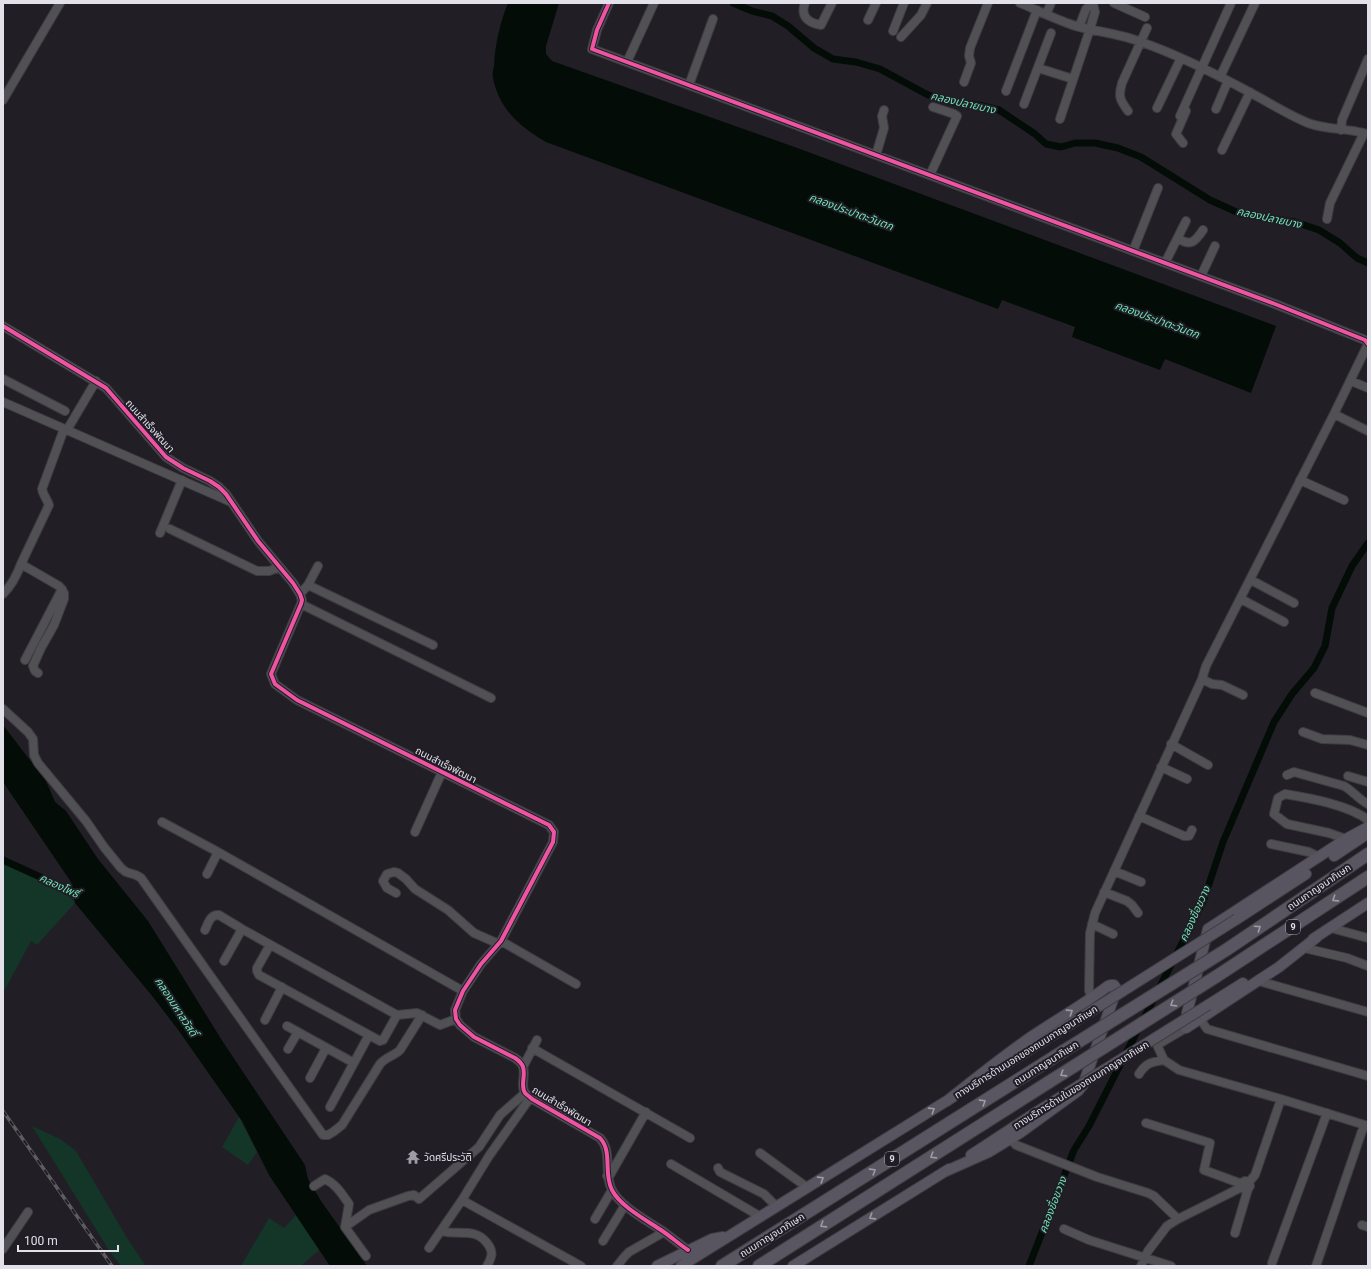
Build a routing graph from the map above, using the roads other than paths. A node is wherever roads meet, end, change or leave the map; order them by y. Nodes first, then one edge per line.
1 (60, 3) edge
2 (609, 3) edge
3 (654, 3) edge
4 (805, 3) edge
5 (832, 3) edge
6 (876, 3) edge
7 (904, 3) edge
8 (927, 3) edge
9 (988, 3) edge
10 (1020, 3) edge
11 (1051, 3) edge
12 (1093, 3) edge
13 (1114, 3) edge
14 (1231, 3) edge
15 (1255, 3) edge
16 (1037, 10) junction
17 (1047, 12) dead end
18 (1145, 17) dead end
19 (713, 19) dead end
20 (868, 20) dead end
21 (1079, 27) junction
22 (1147, 28) dead end
23 (1090, 30) junction
24 (892, 31) dead end
25 (1051, 33) dead end
26 (901, 37) dead end
27 (1141, 42) junction
28 (1181, 58) junction
29 (1368, 59) edge
30 (627, 62) junction
31 (1038, 68) junction
32 (1204, 68) junction
33 (1220, 77) junction
34 (1073, 79) junction
35 (1228, 81) junction
36 (964, 82) dead end
37 (688, 84) junction
38 (1006, 91) dead end
39 (1250, 92) junction
40 (3, 100) edge
41 (1024, 104) dead end
42 (933, 107) dead end
43 (1157, 108) dead end
44 (1216, 108) dead end
45 (884, 110) dead end
46 (1128, 111) dead end
47 (1180, 116) dead end
48 (1060, 119) dead end
49 (1368, 125) edge
50 (1341, 130) junction
51 (1366, 134) edge
52 (1183, 143) dead end
53 (1222, 150) dead end
54 (876, 155) junction
55 (930, 175) junction
56 (1158, 188) dead end
57 (1327, 219) dead end
58 (1186, 221) dead end
59 (1203, 230) dead end
60 (1178, 238) junction
61 (1216, 246) dead end
62 (1133, 251) junction
63 (1165, 263) junction
64 (1201, 276) junction
65 (3, 326) edge
66 (1368, 344) edge
67 (3, 379) edge
68 (96, 381) junction
69 (1351, 381) junction
70 (1368, 388) edge
71 (3, 402) edge
72 (65, 411) dead end
73 (1334, 414) junction
74 (66, 429) junction
75 (1368, 431) edge
76 (182, 480) junction
77 (1300, 480) junction
78 (1344, 500) dead end
79 (232, 502) junction
80 (170, 530) dead end
81 (160, 533) dead end
82 (22, 564) junction
83 (318, 566) dead end
84 (280, 567) junction
85 (1251, 580) junction
86 (308, 585) junction
87 (62, 589) junction
88 (3, 594) edge
89 (300, 594) junction
90 (1241, 599) junction
91 (1294, 603) dead end
92 (301, 604) junction
93 (1284, 622) dead end
94 (433, 645) dead end
95 (25, 660) dead end
96 (38, 673) dead end
97 (1202, 679) junction
98 (1315, 693) dead end
99 (1243, 695) dead end
100 (491, 698) dead end
101 (3, 709) edge
102 (1368, 712) edge
103 (1303, 732) dead end
104 (1171, 744) junction
105 (1368, 745) edge
106 (1208, 765) dead end
107 (1161, 767) junction
108 (442, 772) junction
109 (1287, 775) dead end
110 (1348, 776) dead end
111 (1187, 779) dead end
112 (1368, 782) edge
113 (1368, 804) edge
114 (1139, 816) junction
115 (1368, 820) edge
116 (162, 822) dead end
117 (1368, 827) edge
118 (1192, 830) dead end
119 (415, 832) dead end
120 (1368, 834) edge
121 (1346, 839) junction
122 (1271, 844) dead end
123 (218, 852) junction
124 (1368, 854) edge
125 (1319, 857) junction
126 (1114, 871) junction
127 (207, 874) dead end
128 (1368, 878) edge
129 (1141, 882) dead end
130 (1104, 892) junction
131 (396, 893) dead end
132 (1368, 903) edge
133 (1138, 913) dead end
134 (1092, 924) junction
135 (1331, 928) junction
136 (242, 929) junction
137 (205, 930) dead end
138 (1113, 934) dead end
139 (1318, 937) junction
140 (1368, 938) edge
141 (500, 943) junction
142 (270, 944) junction
143 (1304, 948) junction
144 (224, 961) dead end
145 (1368, 966) edge
146 (1260, 980) junction
147 (576, 984) dead end
148 (282, 988) junction
149 (463, 991) junction
150 (1091, 998) junction
151 (1368, 1012) edge
152 (397, 1015) junction
153 (422, 1015) junction
154 (456, 1019) junction
155 (265, 1020) dead end
156 (1200, 1020) junction
157 (287, 1026) dead end
158 (1186, 1028) junction
159 (298, 1032) junction
160 (369, 1035) junction
161 (537, 1040) dead end
162 (326, 1048) junction
163 (532, 1048) junction
164 (288, 1049) dead end
165 (1164, 1060) junction
166 (354, 1063) junction
167 (523, 1067) junction
168 (1139, 1074) dead end
169 (1368, 1076) edge
170 (310, 1078) dead end
171 (528, 1095) junction
172 (1281, 1099) junction
173 (947, 1101) junction
174 (330, 1107) dead end
175 (646, 1112) junction
176 (1327, 1113) junction
177 (1146, 1122) dead end
178 (1366, 1125) edge
179 (690, 1138) dead end
180 (1010, 1139) junction
181 (760, 1153) dead end
182 (671, 1164) dead end
183 (718, 1168) dead end
184 (944, 1172) junction
185 (608, 1176) junction
186 (314, 1186) dead end
187 (1246, 1186) junction
188 (808, 1188) junction
189 (612, 1190) junction
190 (462, 1200) junction
191 (625, 1205) junction
192 (777, 1207) junction
193 (28, 1212) dead end
194 (761, 1217) junction
195 (595, 1219) dead end
196 (1178, 1219) junction
197 (345, 1227) junction
198 (1064, 1229) dead end
199 (441, 1231) junction
200 (664, 1232) junction
201 (1235, 1233) dead end
202 (731, 1235) junction
203 (603, 1242) dead end
204 (429, 1248) dead end
205 (3, 1249) edge
206 (688, 1250) junction
207 (366, 1256) dead end
208 (1145, 1257) junction
209 (1272, 1263) dead end
210 (659, 1265) edge
211 (487, 1266) edge
212 (581, 1266) edge
213 (617, 1266) edge
214 (681, 1266) edge
215 (722, 1266) edge
216 (759, 1266) edge
217 (793, 1266) edge
218 (1141, 1266) edge
219 (1171, 1266) edge
220 (1316, 1266) edge

1 - 40 street
2 - 30 street
3 - 30 street
4 - 5 street
6 - 20 street
7 - 24 street
8 - 26 street
9 - 36 street
10 - 16 street
11 - 17 street
12 - 21 street
12 - 23 street
13 - 18 street
14 - 32 street
15 - 33 street
16 - 21 street
16 - 38 street
19 - 37 street
21 - 23 street
22 - 27 street
23 - 27 street
23 - 34 street
25 - 31 street
27 - 28 street
27 - 46 street
28 - 32 street
28 - 43 street
29 - 50 street
30 - 37 street
31 - 34 street
31 - 41 street
32 - 33 street
32 - 47 street
32 - 52 street
33 - 35 street
34 - 48 street
35 - 39 street
35 - 44 street
37 - 54 street
39 - 50 street
39 - 53 street
42 - 55 street
45 - 54 street
49 - 51 street
50 - 51 street
51 - 57 street
54 - 55 street
55 - 62 street
56 - 62 street
58 - 60 street
59 - 60 street
60 - 63 street
61 - 64 street
62 - 63 street
63 - 64 street
64 - 66 street
65 - 68 street, ถนนสำเร็จพัฒนา
66 - 69 street
67 - 72 street
68 - 74 street
68 - 79 street, ถนนสำเร็จพัฒนา
69 - 70 street
69 - 73 street
71 - 74 street
73 - 75 street
73 - 77 street
74 - 76 street
74 - 82 street
76 - 79 street
76 - 81 street
77 - 78 street
77 - 85 street
79 - 84 street, ถนนสำเร็จพัฒนา
80 - 84 street
82 - 87 street
82 - 88 street
83 - 86 street
84 - 89 street, ถนนสำเร็จพัฒนา
85 - 90 street
85 - 91 street
86 - 89 street
86 - 94 street
87 - 95 street
87 - 96 street
89 - 92 street, ถนนสำเร็จพัฒนา
90 - 93 street
90 - 97 street
92 - 100 street
92 - 108 street, ถนนสำเร็จพัฒนา
97 - 99 street
97 - 104 street
98 - 102 street
101 - 153 street
103 - 105 street
104 - 106 street
104 - 107 street
107 - 111 street
107 - 114 street
108 - 119 street
108 - 141 street, ถนนสำเร็จพัฒนา
109 - 113 street
110 - 112 street
114 - 118 street
114 - 126 street
115 - 121 street
116 - 123 street
117 - 121 main road
120 - 173 main road, ทางบริการด้านนอกของถนนกาญจนาภิเษก, bridge
121 - 125 main road
122 - 125 street
123 - 127 street
123 - 149 street
215 -> 124 highway, ถนนกาญจนาภิเษก / 9, bridge
125 - 158 main road
126 - 129 street
126 - 130 street
128 -> 216 highway, ถนนกาญจนาภิเษก / 9, bridge
130 - 133 street
130 - 134 street
131 - 141 street
132 - 135 main road, ทางบริการด้านในของถนนกาญจนาภิเษก
134 - 138 street
134 - 150 street
135 - 139 main road, ทางบริการด้านในของถนนกาญจนาภิเษก
135 - 140 street
136 - 137 street
136 - 142 street
136 - 144 street
139 - 143 main road
139 - 184 main road, ทางบริการด้านในของถนนกาญจนาภิเษก, bridge
141 - 147 street
141 - 149 street, ถนนสำเร็จพัฒนา
142 - 148 street
142 - 152 street
143 - 145 street
143 - 146 main road
146 - 151 street
146 - 156 main road
148 - 155 street
148 - 160 street
149 - 154 street, ถนนสำเร็จพัฒนา
173 -> 150 main road
150 - 180 main road
152 - 153 street
152 - 160 street
153 - 154 street
154 - 167 street
156 - 158 main road
156 - 169 street
157 - 159 street
158 - 165 street
159 - 162 street
159 - 164 street
160 - 166 street
161 - 163 street
162 - 166 street
162 - 170 street
163 - 167 street
163 - 175 street
165 - 168 street
165 - 172 street
166 - 174 street
167 - 171 street, ถนนสำเร็จพัฒนา
171 - 185 street, ถนนสำเร็จพัฒนา
171 - 190 street
171 - 197 street
172 - 176 street
172 - 187 street
188 -> 173 main road, ทางบริการด้านนอกของถนนกาญจนาภิเษก
175 - 179 street
175 - 185 street
176 - 178 street
176 - 209 street
177 - 187 street
178 - 220 street
180 - 184 main road
180 - 196 street
181 - 188 street
182 - 194 street
183 - 192 street
184 -> 217 main road, ทางบริการด้านในของถนนกาญจนาภิเษก
185 - 189 street, ถนนสำเร็จพัฒนา
186 - 197 street
187 - 196 street
187 - 201 street
188 - 192 main road, ทางบริการด้านนอกของถนนกาญจนาภิเษก
189 - 191 street, ถนนสำเร็จพัฒนา
189 - 195 street
190 - 199 street
190 - 212 street
191 - 200 street, ถนนสำเร็จพัฒนา
191 - 203 street
192 - 194 main road, ทางบริการด้านนอกของถนนกาญจนาภิเษก
193 - 205 street
194 - 202 main road, ทางบริการด้านนอกของถนนกาญจนาภิเษก
196 - 208 street
197 - 207 street
198 - 208 street
199 - 204 street
199 - 211 street
200 - 206 street, ถนนสำเร็จพัฒนา
200 - 213 street
202 - 206 main road
202 - 214 main road, ทางบริการด้านนอกของถนนกาญจนาภิเษก
206 - 210 main road
208 - 218 street
208 - 219 street

